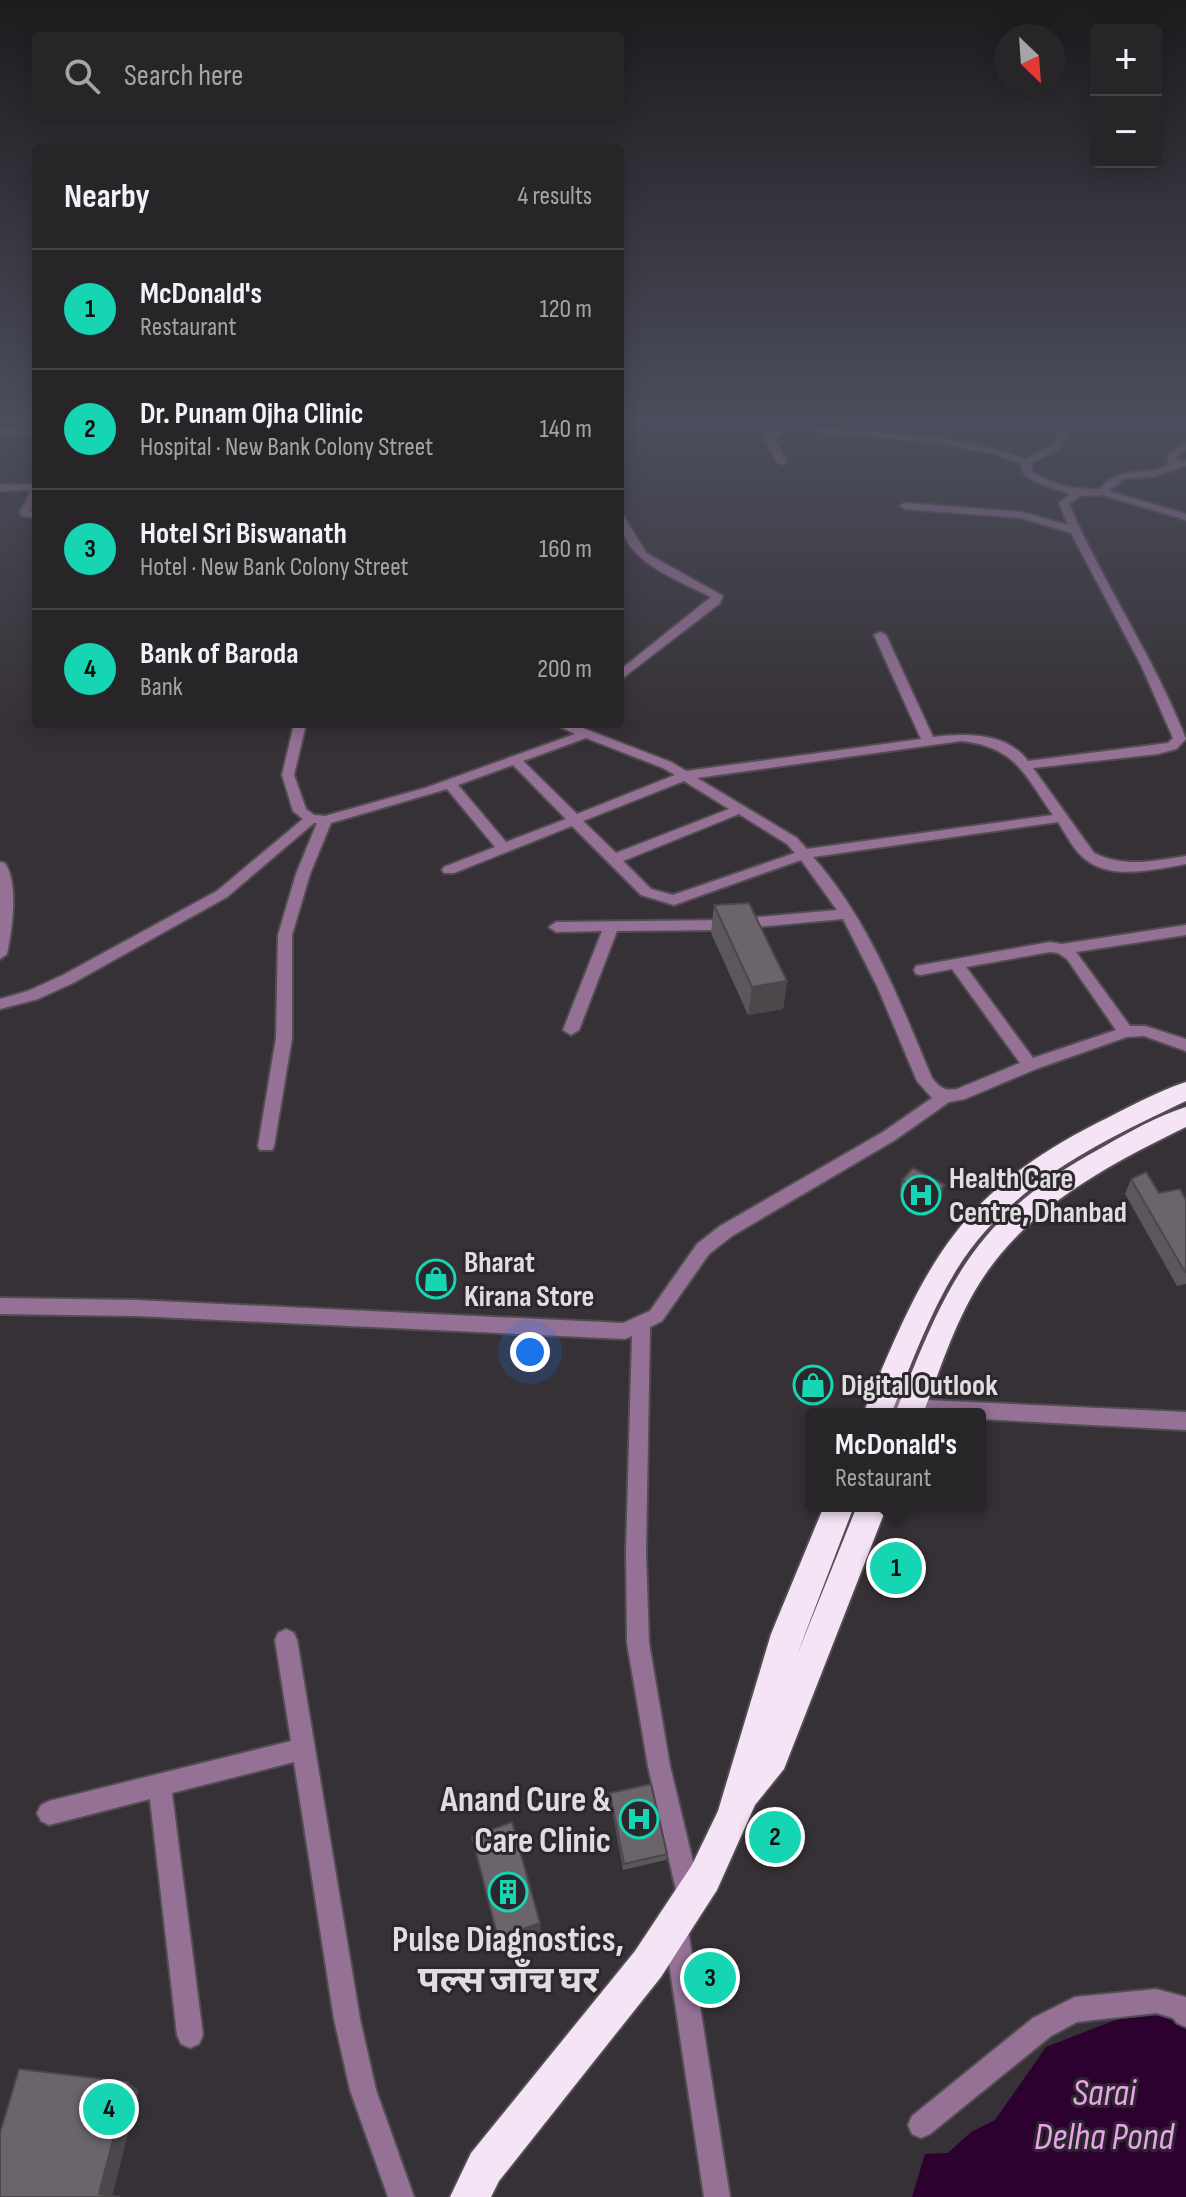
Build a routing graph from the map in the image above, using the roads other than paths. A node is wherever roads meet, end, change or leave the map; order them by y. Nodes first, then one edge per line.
1 (1047, 523) edge
2 (1072, 523) edge
3 (624, 525) edge
4 (1076, 531) junction
5 (880, 635) dead end
6 (624, 673) edge
7 (299, 728) edge
8 (571, 728) edge
9 (585, 734) junction
10 (929, 742) junction
11 (1179, 746) edge
12 (515, 760) junction
13 (1026, 765) junction
14 (687, 775) junction
15 (450, 784) junction
16 (740, 809) junction
17 (1061, 818) junction
18 (318, 820) junction
19 (574, 820) junction
20 (503, 848) junction
21 (804, 854) junction
22 (614, 859) junction
23 (1186, 860) edge
24 (0, 866) edge
25 (449, 870) dead end
26 (846, 914) junction
27 (556, 927) dead end
28 (611, 927) junction
29 (1186, 930) edge
30 (1062, 949) junction
31 (0, 954) edge
32 (957, 965) junction
33 (921, 970) dead end
34 (0, 1001) edge
35 (571, 1030) dead end
36 (1126, 1032) junction
37 (1186, 1045) edge
38 (1030, 1065) junction
39 (1186, 1091) edge
40 (945, 1097) junction
41 (1186, 1116) edge
42 (266, 1146) dead end
43 (0, 1306) edge
44 (641, 1326) junction
45 (880, 1408) edge
46 (911, 1408) edge
47 (986, 1414) edge
48 (1186, 1421) edge
49 (837, 1512) edge
50 (870, 1512) edge
51 (286, 1640) dead end
52 (303, 1749) junction
53 (160, 1785) junction
54 (738, 1803) junction
55 (49, 1813) dead end
56 (683, 1913) junction
57 (1186, 2014) edge
58 (190, 2035) dead end
59 (921, 2125) dead end
60 (478, 2182) edge
61 (401, 2197) edge
62 (452, 2197) edge
63 (717, 2197) edge

1 - 4 street
2 - 4 street
3 - 6 street
4 - 11 street
5 - 10 street
7 - 18 street
8 - 9 street
9 - 12 street
9 - 14 street
10 - 13 street
10 - 14 street
11 - 13 street
12 - 15 street
12 - 19 street
13 - 17 street
14 - 16 street
14 - 19 street
15 - 18 street
15 - 20 street
16 - 21 street
16 - 22 street
17 - 21 street
17 - 23 street
18 - 34 street
18 - 42 street
19 - 20 street
19 - 22 street
20 - 25 street
21 - 22 street
21 - 26 street
24 - 31 street
26 - 28 street
26 - 40 street
27 - 28 street
28 - 35 street
29 - 30 street
30 - 32 street
30 - 36 street
32 - 33 street
32 - 38 street
36 - 37 street
36 - 38 street
38 - 40 street
39 - 45 highway
40 - 44 street
41 - 46 highway
43 - 44 street
44 - 56 street
47 - 48 street
49 - 54 highway
50 - 54 highway
51 - 52 street
52 - 53 street
52 - 61 street
53 - 55 street
53 - 58 street
54 - 56 highway
56 - 60 highway
56 - 63 street
57 - 59 street
60 - 62 highway

